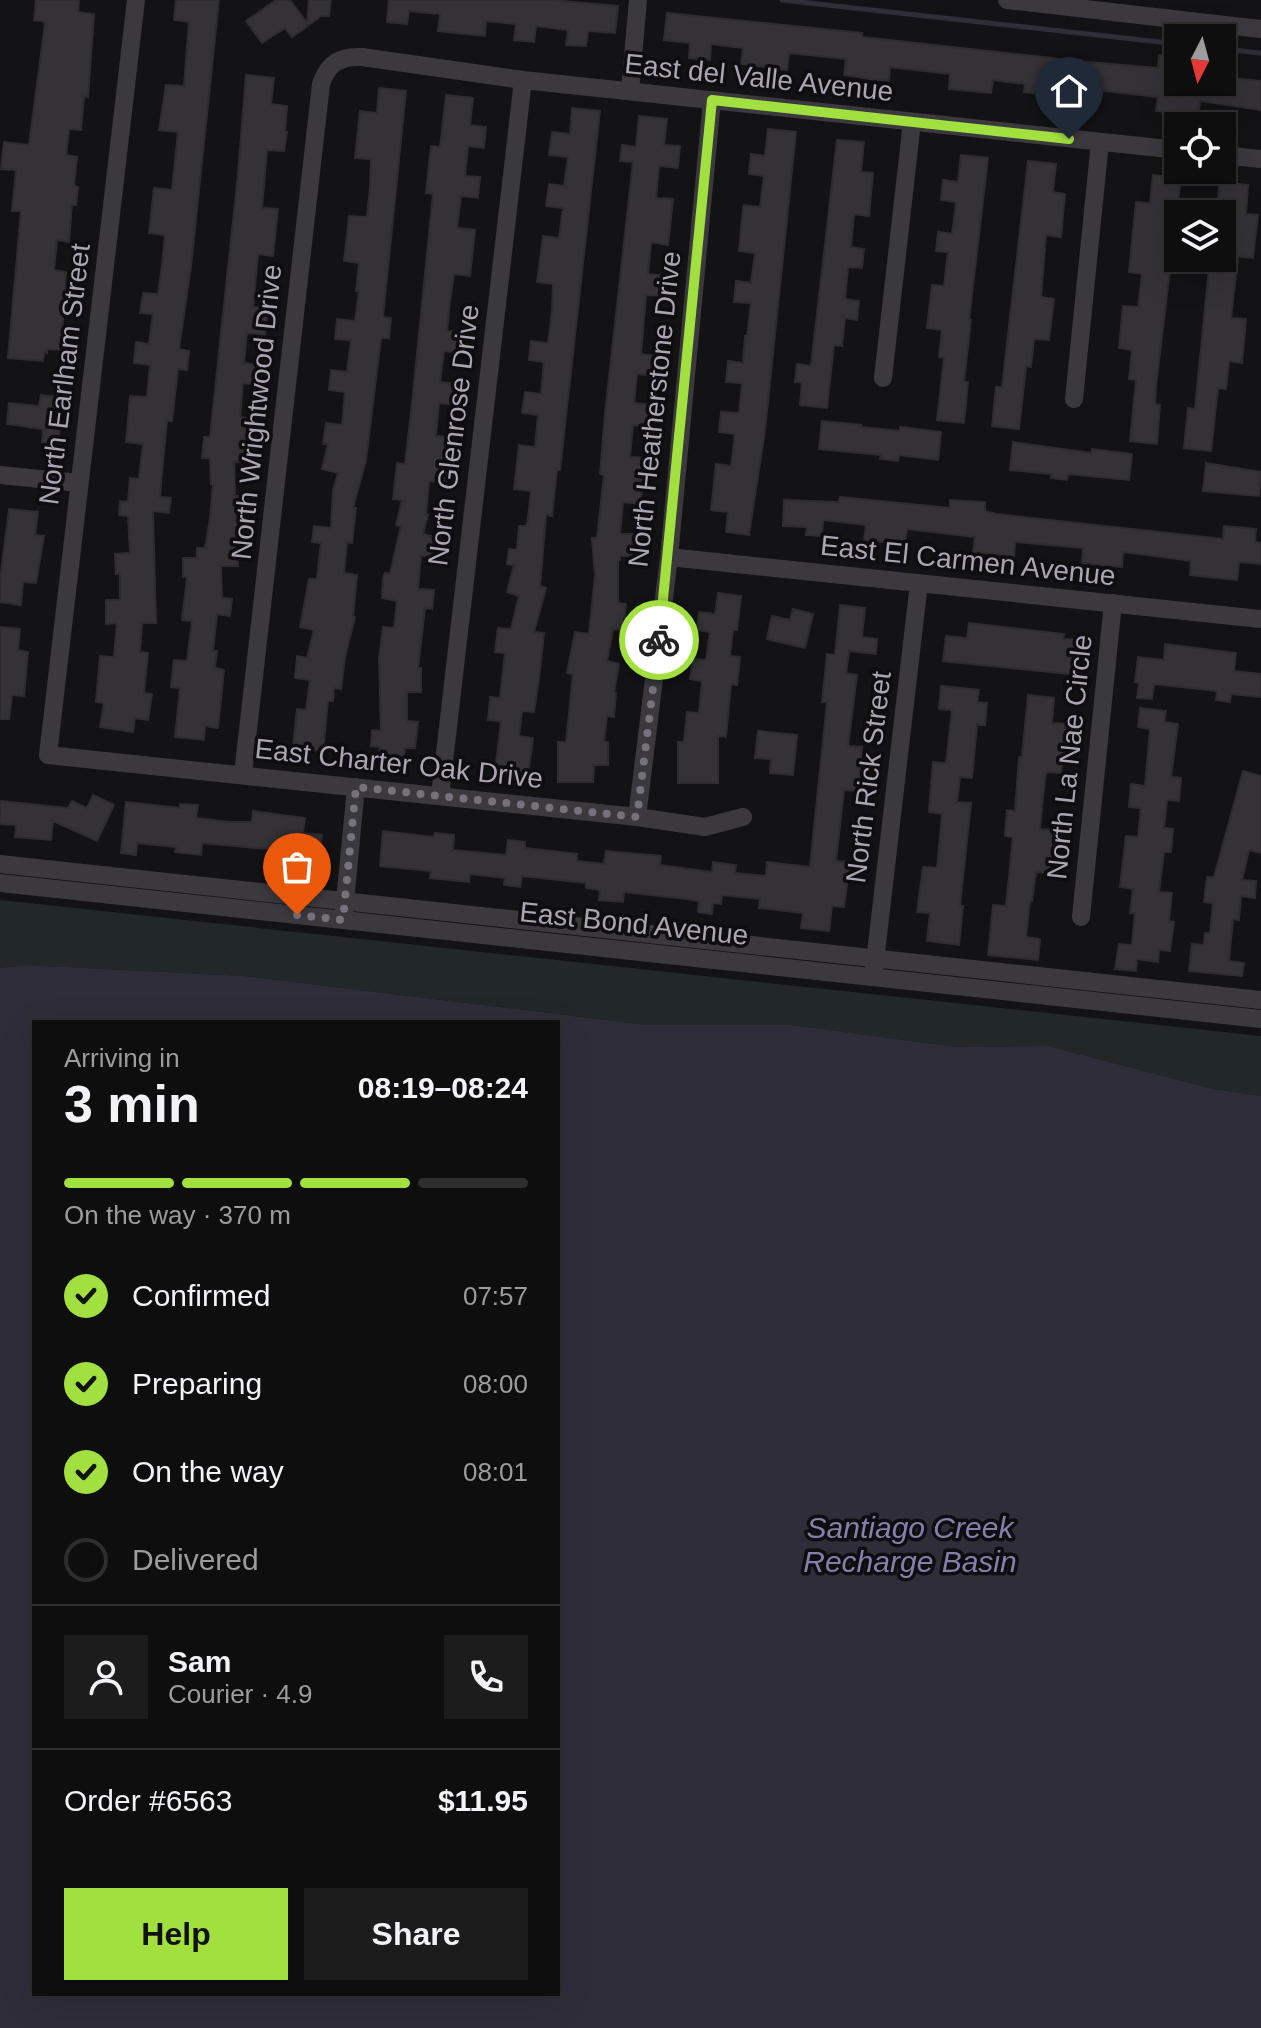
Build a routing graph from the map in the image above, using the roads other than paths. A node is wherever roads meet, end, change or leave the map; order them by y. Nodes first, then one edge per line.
1 (136, 0) edge
2 (638, 0) edge
3 (1007, 0) edge
4 (1261, 29) edge
5 (335, 61) joint
6 (523, 80) junction
7 (630, 91) junction
8 (712, 100) junction
9 (912, 122) junction
10 (1100, 142) junction
11 (1164, 149) edge
12 (1236, 156) edge
13 (1261, 159) edge
14 (883, 378) dead end
15 (1074, 399) dead end
16 (0, 475) edge
17 (79, 483) junction
18 (669, 557) junction
19 (919, 583) junction
20 (1113, 603) junction
21 (1261, 619) edge
22 (48, 755) joint
23 (243, 774) junction
24 (356, 787) junction
25 (440, 796) junction
26 (637, 817) junction
27 (743, 817) dead end
28 (0, 864) edge
29 (0, 883) edge
30 (344, 910) junction
31 (1081, 917) dead end
32 (875, 958) junction
33 (873, 977) junction
34 (1261, 1000) edge
35 (1261, 1019) edge

1 - 17 street, North Earlham Street
2 - 7 street
3 - 4 street
5 - 6 street, East del Valle Avenue
5 - 23 street, North Wrightwood Drive
6 - 7 street, East del Valle Avenue
6 - 25 street, North Glenrose Drive
7 - 8 street, East del Valle Avenue
8 - 9 street, East del Valle Avenue
8 - 18 street, North Heatherstone Drive
9 - 10 street, East del Valle Avenue
9 - 14 street
10 - 11 street, East del Valle Avenue
10 - 15 street
12 - 13 street
16 - 17 street
17 - 22 street, North Earlham Street
18 - 19 street, East El Carmen Avenue
18 - 26 street, North Heatherstone Drive
19 - 20 street, East El Carmen Avenue
19 - 32 street, North Rick Street
20 - 21 street, East El Carmen Avenue
20 - 31 street, North La Nae Circle
22 - 23 street, East Charter Oak Drive
23 - 24 street, East Charter Oak Drive
24 - 25 street, East Charter Oak Drive
24 - 30 street
25 - 26 street, East Charter Oak Drive
26 - 27 street, East Charter Oak Drive
28 - 30 street, East Bond Avenue
29 - 30 street, East Bond Avenue
30 - 32 street, East Bond Avenue
30 - 33 street, East Bond Avenue
32 - 33 street, North Rick Street
32 - 34 street, East Bond Avenue
33 - 35 street, East Bond Avenue

